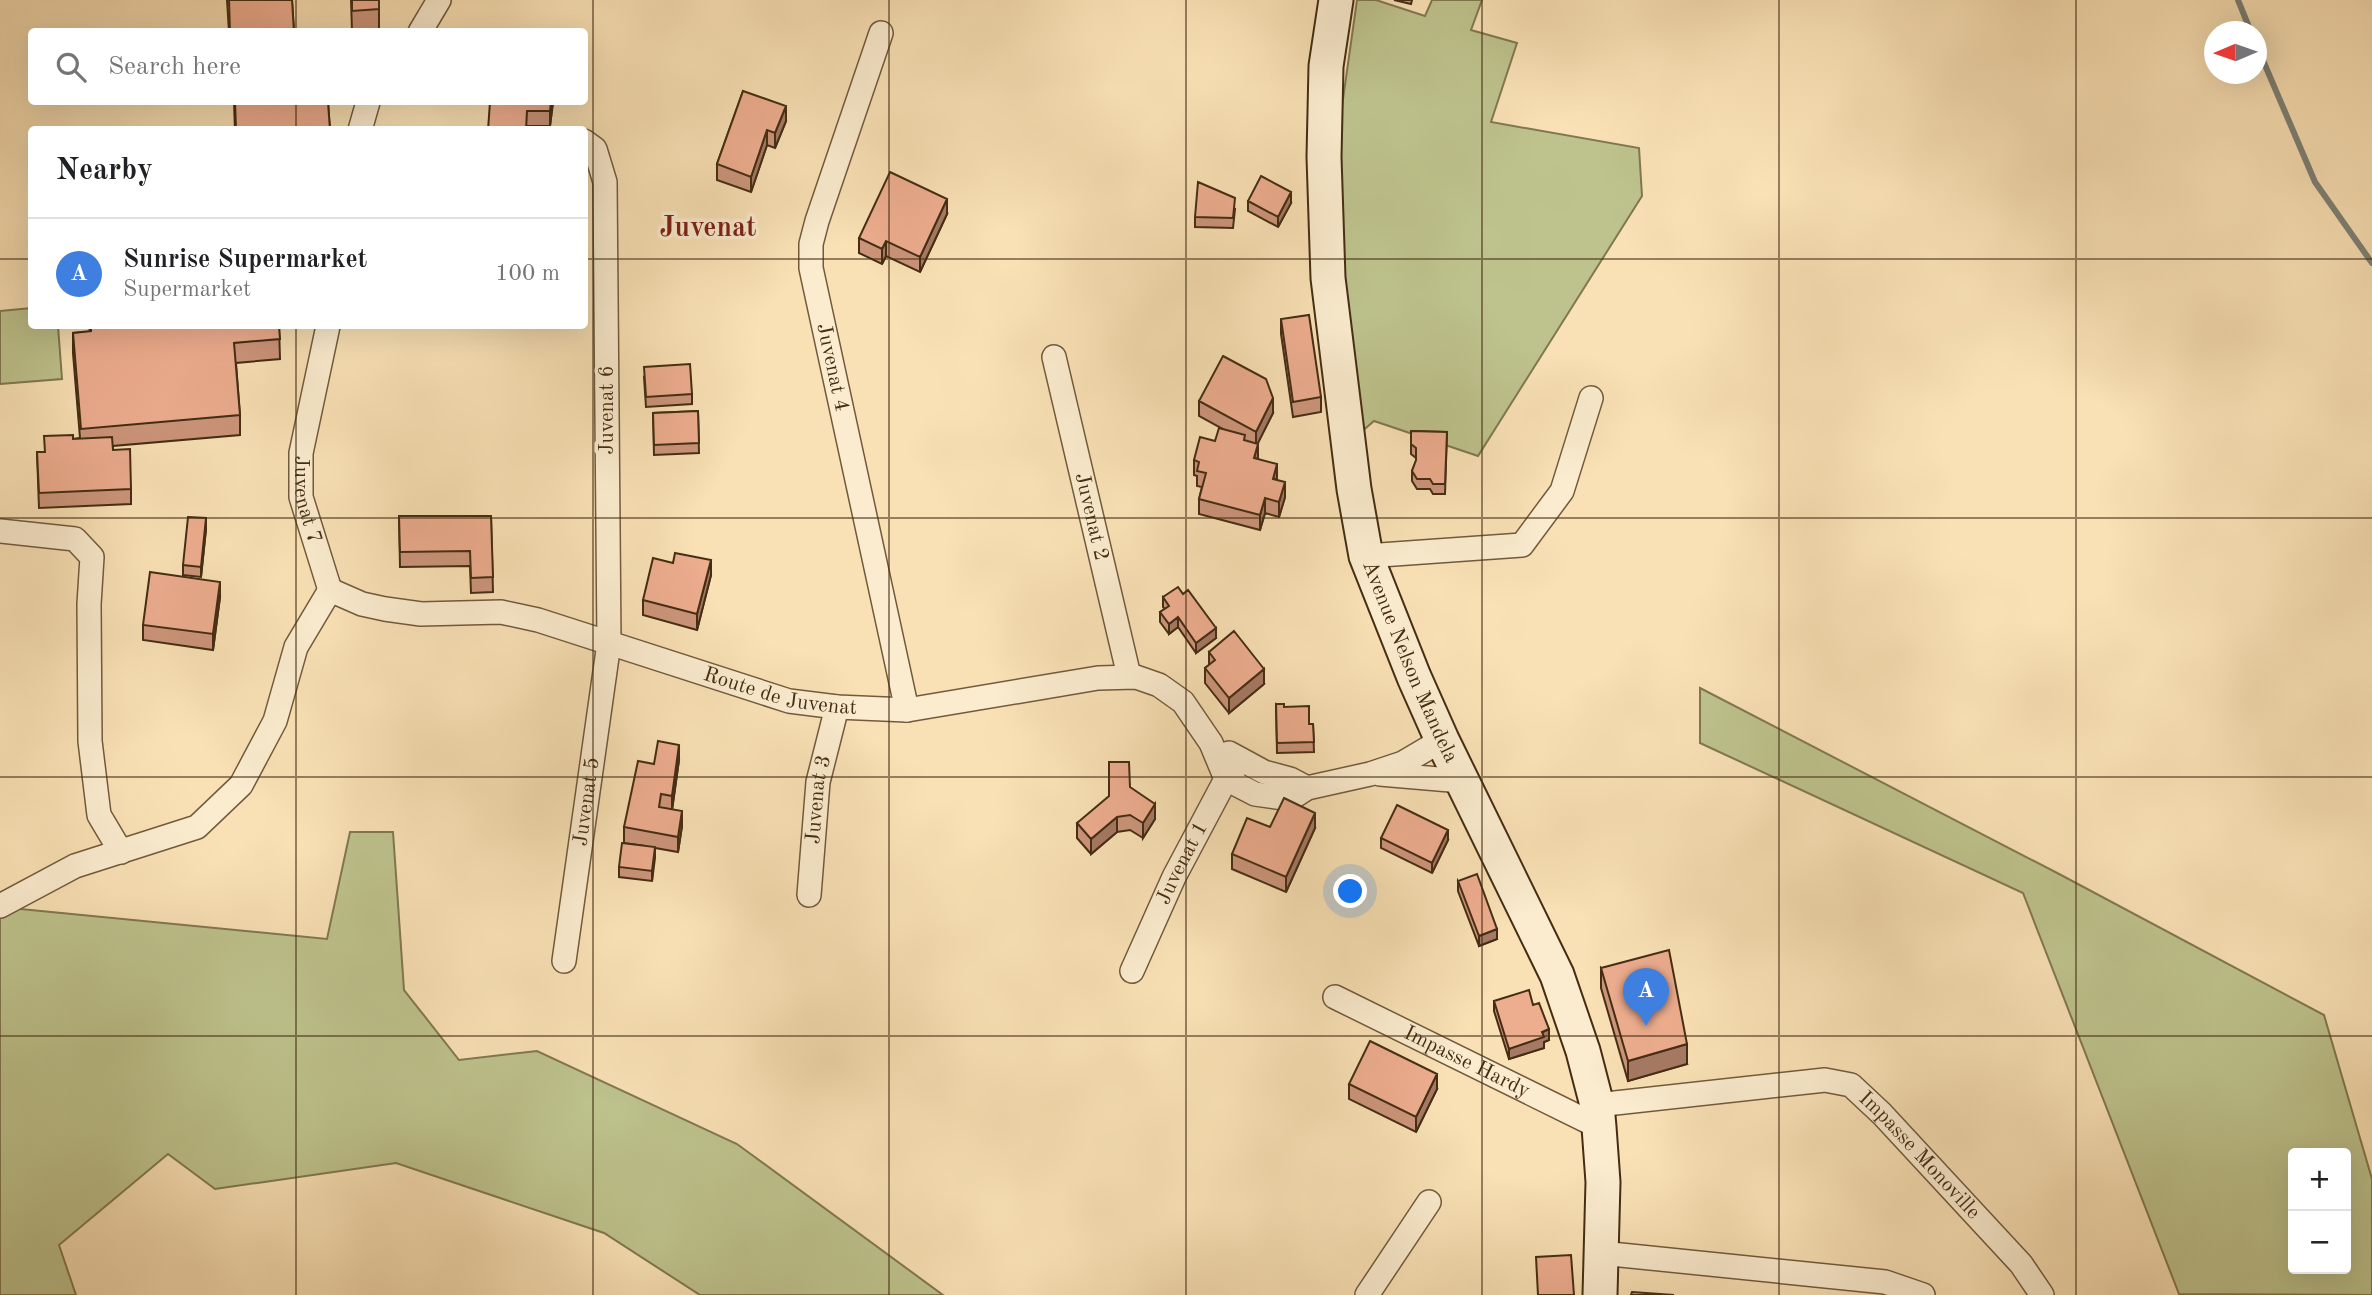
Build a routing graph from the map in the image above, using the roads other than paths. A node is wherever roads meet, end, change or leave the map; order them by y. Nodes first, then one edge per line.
1 (439, 0) edge
2 (1336, 0) edge
3 (422, 28) edge
4 (881, 33) dead end
5 (367, 105) edge
6 (361, 126) edge
7 (588, 144) edge
8 (327, 329) edge
9 (1054, 358) dead end
10 (1591, 398) dead end
11 (0, 531) edge
12 (1366, 556) junction
13 (330, 590) junction
14 (609, 643) junction
15 (1129, 676) junction
16 (837, 706) junction
17 (907, 710) junction
18 (1442, 740) junction
19 (1212, 743) junction
20 (1241, 760) junction
21 (1370, 774) junction
22 (1226, 779) junction
23 (1462, 781) junction
24 (1307, 788) junction
25 (121, 852) junction
26 (809, 895) dead end
27 (0, 906) edge
28 (564, 961) dead end
29 (1132, 971) dead end
30 (1335, 996) dead end
31 (1598, 1116) junction
32 (1429, 1202) dead end
33 (1601, 1253) junction
34 (1367, 1295) edge
35 (1600, 1295) edge
36 (1923, 1295) edge
37 (2042, 1295) edge

1 - 3 street
2 - 12 street, Avenue Nelson Mandela
4 - 17 street, Juvenat 4
5 - 6 street
7 - 14 street, Juvenat 6
8 - 13 street, Juvenat 7
9 - 15 street, Juvenat 2
10 - 12 street
11 - 25 street
12 - 18 street, Avenue Nelson Mandela
13 - 14 street, Route de Juvenat
13 - 25 street
14 - 16 street, Route de Juvenat
14 - 28 street, Juvenat 5
15 - 17 street, Route de Juvenat
15 - 19 street, Route de Juvenat
16 - 17 street, Route de Juvenat
16 - 26 street, Juvenat 3
18 - 21 street
18 - 23 street, Avenue Nelson Mandela
19 - 20 street, Route de Juvenat
19 - 22 street, Route de Juvenat
20 - 22 street, Juvenat 1
20 - 24 street, Route de Juvenat
21 - 23 street
21 - 24 street
22 - 24 street
22 - 29 street, Juvenat 1
23 - 31 street, Avenue Nelson Mandela
25 - 27 street
30 - 31 street, Impasse Hardy
31 - 33 street, Avenue Nelson Mandela
31 - 37 street, Impasse Monoville
32 - 34 street
33 - 35 street, Avenue Nelson Mandela
33 - 36 street

